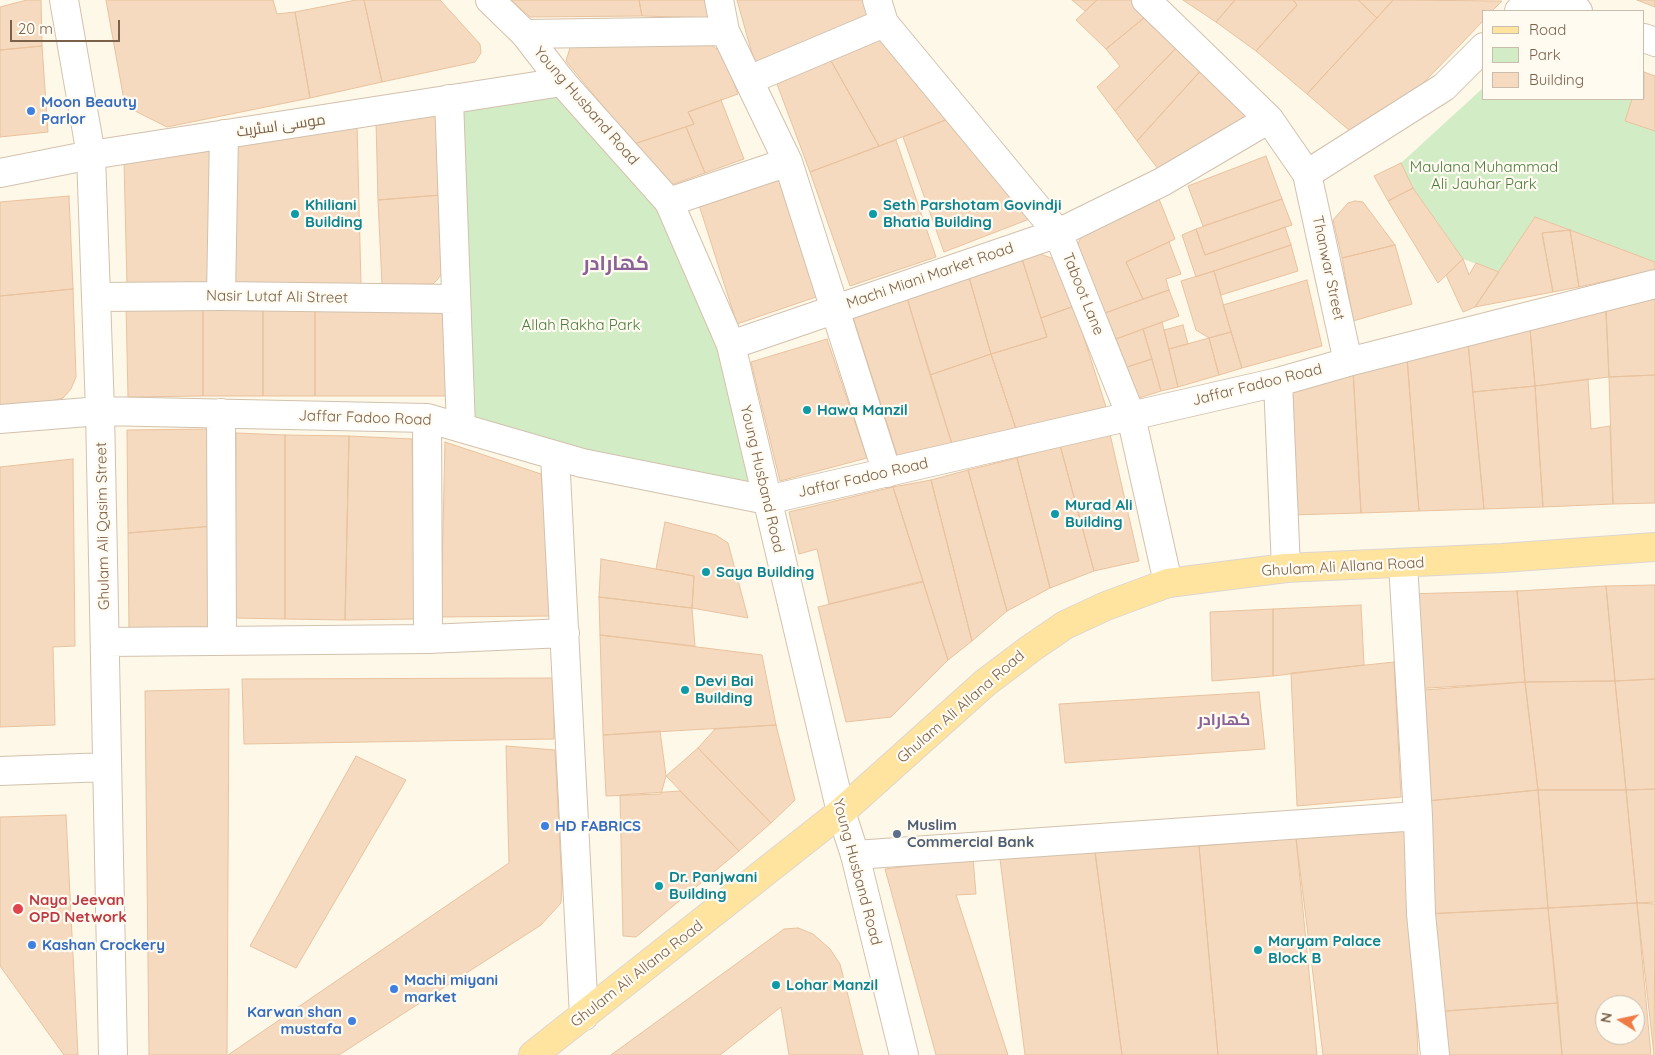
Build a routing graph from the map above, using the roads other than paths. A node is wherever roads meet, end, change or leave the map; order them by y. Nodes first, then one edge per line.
1 (64, 0) edge
2 (490, 0) edge
3 (719, 0) edge
4 (1146, 0) edge
5 (1530, 0) edge
6 (1550, 0) edge
7 (1520, 10) edge
8 (1575, 10) edge
9 (881, 11) edge
10 (725, 30) junction
11 (525, 34) junction
12 (1482, 49) edge
13 (749, 80) junction
14 (562, 82) junction
15 (449, 99) junction
16 (1269, 119) junction
17 (224, 134) junction
18 (91, 155) junction
19 (788, 162) junction
20 (0, 173) edge
21 (1307, 174) junction
22 (669, 202) junction
23 (1058, 233) junction
24 (1655, 284) edge
25 (221, 296) junction
26 (97, 298) junction
27 (456, 299) junction
28 (835, 309) junction
29 (731, 345) junction
30 (1348, 362) junction
31 (1278, 382) junction
32 (100, 411) junction
33 (221, 413) junction
34 (1131, 416) junction
35 (427, 418) junction
36 (0, 419) edge
37 (461, 428) junction
38 (555, 455) junction
39 (887, 473) junction
40 (767, 500) junction
41 (1655, 547) edge
42 (1403, 563) junction
43 (1286, 568) junction
44 (1168, 583) junction
45 (565, 633) junction
46 (428, 639) junction
47 (222, 641) junction
48 (105, 642) junction
49 (107, 767) junction
50 (0, 770) edge
51 (841, 812) junction
52 (1418, 816) junction
53 (855, 856) junction
54 (584, 1016) junction
55 (113, 1055) edge
56 (533, 1055) edge
57 (904, 1055) edge
58 (1435, 1055) edge

1 - 18 street, Ghulam Ali Qasim Street
2 - 11 street, Young Husband Road
3 - 10 street
4 - 16 street
5 - 7 street
6 - 8 street
9 - 13 street
9 - 23 street, Taboot Lane
10 - 11 street
10 - 13 street
11 - 14 street, Young Husband Road
12 - 21 street
13 - 19 street
14 - 15 street, موسیٰ اسٹریٹ
14 - 22 street, Young Husband Road
15 - 17 street, موسیٰ اسٹریٹ
15 - 27 street
16 - 21 street
16 - 23 street, Machi Miani Market Road
17 - 18 street, موسیٰ اسٹریٹ
17 - 25 street
18 - 20 street, موسیٰ اسٹریٹ
18 - 26 street, Ghulam Ali Qasim Street
19 - 22 street
19 - 28 street
21 - 30 street, Thanwar Street
22 - 29 street, Young Husband Road
23 - 28 street, Machi Miani Market Road
23 - 34 street, Taboot Lane
24 - 30 street, Jaffar Fadoo Road
25 - 26 street, Nasir Lutaf Ali Street
25 - 27 street, Nasir Lutaf Ali Street
26 - 32 street, Ghulam Ali Qasim Street
27 - 37 street
28 - 29 street, Machi Miani Market Road
28 - 39 street
29 - 40 street, Young Husband Road
30 - 31 street, Jaffar Fadoo Road
31 - 34 street, Jaffar Fadoo Road
31 - 43 street
32 - 33 street, Jaffar Fadoo Road
32 - 36 street, Jaffar Fadoo Road
32 - 48 street, Ghulam Ali Qasim Street
33 - 35 street, Jaffar Fadoo Road
33 - 47 street
34 - 39 street, Jaffar Fadoo Road
34 - 44 street, Taboot Lane
35 - 37 street, Jaffar Fadoo Road
35 - 46 street
37 - 38 street, Jaffar Fadoo Road
38 - 40 street, Jaffar Fadoo Road
38 - 45 street
39 - 40 street, Jaffar Fadoo Road
40 - 51 street, Young Husband Road
41 - 42 main road, Ghulam Ali Allana Road
42 - 43 main road, Ghulam Ali Allana Road
42 - 52 street
43 - 44 main road, Ghulam Ali Allana Road
44 - 51 main road, Ghulam Ali Allana Road
45 - 46 street
45 - 54 street
46 - 47 street
47 - 48 street
48 - 49 street, Ghulam Ali Qasim Street
49 - 50 street
49 - 55 street, Ghulam Ali Qasim Street
51 - 53 street, Young Husband Road
51 - 54 main road, Ghulam Ali Allana Road
52 - 53 street
52 - 58 street
53 - 57 street, Young Husband Road
54 - 56 main road, Ghulam Ali Allana Road

